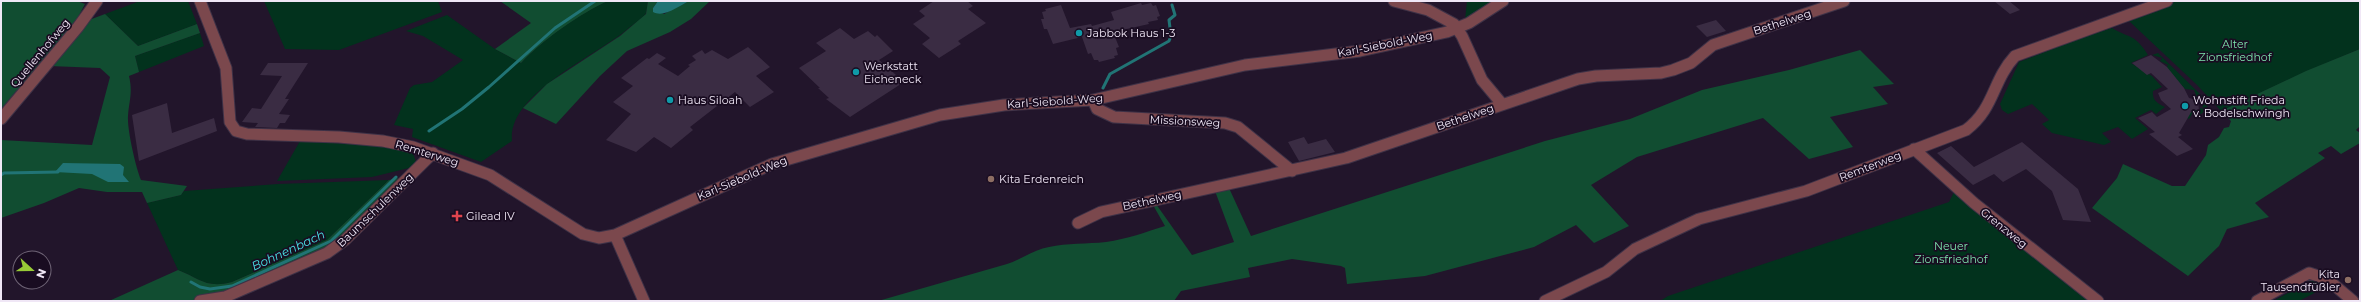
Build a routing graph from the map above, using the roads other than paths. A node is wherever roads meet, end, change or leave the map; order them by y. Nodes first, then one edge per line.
1 (97, 1) edge
2 (200, 1) edge
3 (1394, 1) edge
4 (1503, 1) edge
5 (1844, 1) edge
6 (2167, 1) edge
7 (1457, 28) junction
8 (1093, 100) junction
9 (1502, 104) junction
10 (1, 120) edge
11 (1914, 149) junction
12 (433, 153) junction
13 (1292, 171) junction
14 (1078, 223) dead end
15 (615, 235) junction
16 (200, 301) edge
17 (644, 301) edge
18 (1545, 301) edge
19 (2098, 301) edge
20 (2257, 301) edge
21 (2353, 301) edge

1 - 10 street, Quellenhofweg
2 - 12 street, Remterweg
3 - 7 street
4 - 7 street, Karl-Siebold-Weg
5 - 9 street, Bethelweg
6 - 11 street, Remterweg
7 - 8 street, Karl-Siebold-Weg
7 - 9 street
8 - 13 street, Missionsweg
8 - 15 street, Karl-Siebold-Weg
9 - 13 street, Bethelweg
11 - 18 street, Remterweg
11 - 19 street, Grenzweg
12 - 15 street, Remterweg
12 - 16 street, Baumschulenweg
13 - 14 street, Bethelweg
15 - 17 street
20 - 21 street

